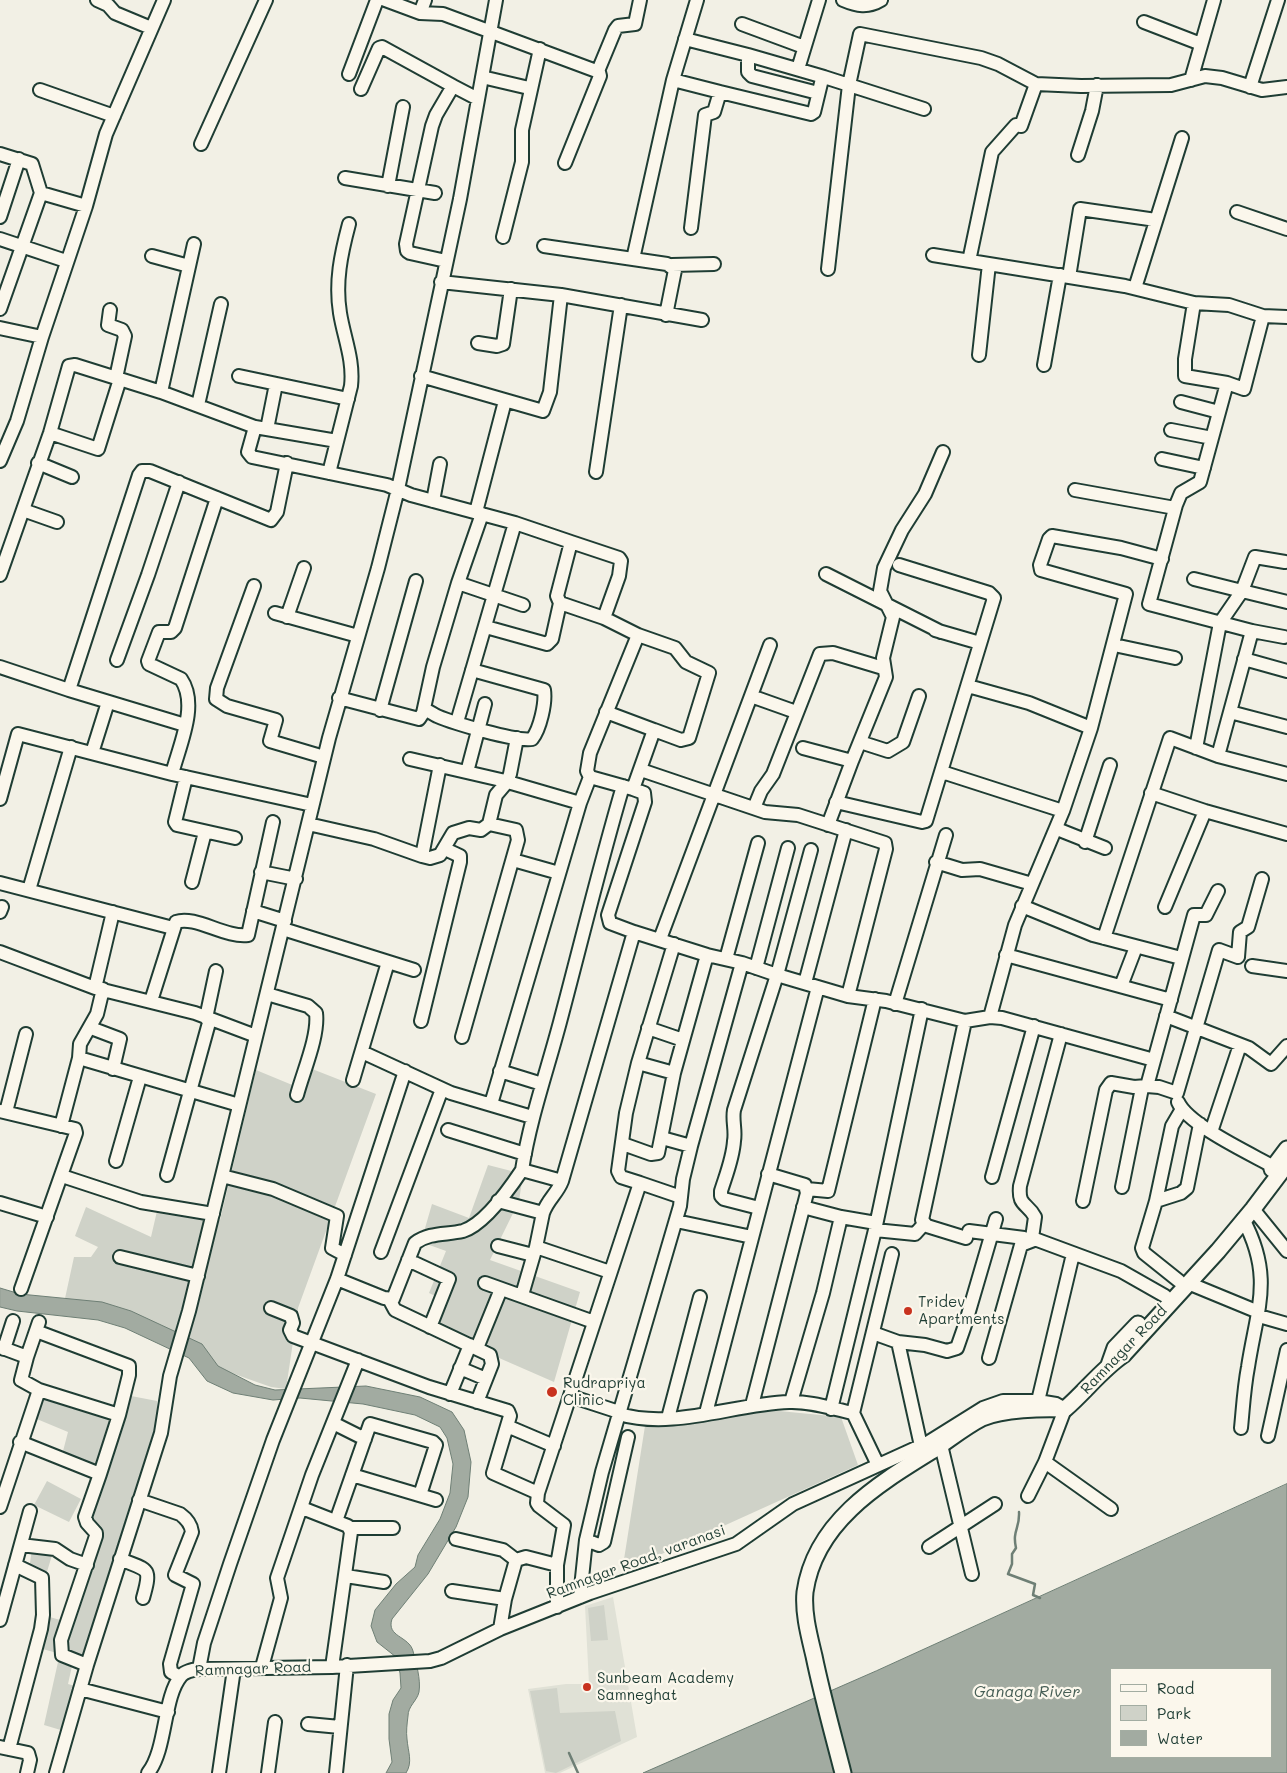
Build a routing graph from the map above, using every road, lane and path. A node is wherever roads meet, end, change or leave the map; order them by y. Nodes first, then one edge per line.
1 (164, 0) edge
2 (266, 0) edge
3 (377, 0) edge
4 (385, 0) edge
5 (425, 0) edge
6 (496, 0) edge
7 (640, 0) edge
8 (697, 0) edge
9 (819, 0) edge
10 (843, 0) edge
11 (882, 0) edge
12 (1214, 0) edge
13 (1278, 0) edge
14 (105, 2) edge
15 (420, 13) junction
16 (1144, 22) dead end
17 (742, 24) dead end
18 (151, 28) junction
19 (489, 30) junction
20 (685, 39) junction
21 (1201, 44) junction
22 (804, 47) junction
23 (540, 49) junction
24 (748, 55) junction
25 (798, 69) junction
26 (598, 71) junction
27 (349, 74) dead end
28 (482, 77) junction
29 (824, 77) junction
30 (673, 80) junction
31 (1191, 80) junction
32 (1036, 84) junction
33 (1098, 85) junction
34 (453, 86) junction
35 (849, 86) junction
36 (1250, 87) junction
37 (1287, 87) edge
38 (530, 88) junction
39 (361, 89) dead end
40 (40, 90) dead end
41 (720, 92) junction
42 (818, 93) junction
43 (478, 99) junction
44 (403, 107) dead end
45 (924, 109) dead end
46 (114, 116) junction
47 (1182, 138) dead end
48 (201, 144) dead end
49 (0, 154) edge
50 (1078, 155) dead end
51 (19, 159) junction
52 (565, 163) dead end
53 (345, 178) dead end
54 (388, 186) junction
55 (419, 191) junction
56 (41, 193) junction
57 (435, 193) dead end
58 (86, 206) junction
59 (1237, 212) dead end
60 (0, 217) edge
61 (1156, 220) junction
62 (349, 224) dead end
63 (691, 228) dead end
64 (1287, 229) edge
65 (503, 237) dead end
66 (0, 239) edge
67 (194, 244) dead end
68 (22, 245) junction
69 (544, 246) dead end
70 (933, 255) dead end
71 (152, 256) dead end
72 (633, 259) junction
73 (969, 260) junction
74 (66, 261) junction
75 (446, 261) junction
76 (714, 264) dead end
77 (989, 264) junction
78 (672, 265) junction
79 (189, 266) junction
80 (828, 269) dead end
81 (1065, 276) junction
82 (441, 282) junction
83 (1136, 288) junction
84 (511, 289) junction
85 (561, 295) junction
86 (1194, 303) junction
87 (221, 304) dead end
88 (621, 304) junction
89 (0, 308) edge
90 (110, 310) dead end
91 (666, 314) junction
92 (1263, 316) junction
93 (1287, 317) edge
94 (702, 320) dead end
95 (0, 328) edge
96 (42, 336) junction
97 (478, 343) dead end
98 (979, 355) dead end
99 (1044, 366) dead end
100 (239, 376) dead end
101 (422, 376) junction
102 (118, 379) junction
103 (1227, 383) junction
104 (276, 384) junction
105 (161, 392) junction
106 (348, 399) junction
107 (505, 401) junction
108 (1181, 402) dead end
109 (198, 405) junction
110 (1219, 412) junction
111 (261, 428) junction
112 (1171, 430) dead end
113 (50, 433) junction
114 (1212, 438) junction
115 (337, 441) junction
116 (943, 452) dead end
117 (1162, 459) dead end
118 (0, 461) edge
119 (38, 463) junction
120 (287, 463) junction
121 (440, 464) dead end
122 (1204, 468) junction
123 (596, 472) dead end
124 (329, 473) junction
125 (72, 476) dead end
126 (179, 482) junction
127 (398, 489) junction
128 (1075, 490) dead end
129 (217, 498) junction
130 (433, 501) junction
131 (1175, 508) junction
132 (23, 510) junction
133 (479, 513) junction
134 (57, 522) dead end
135 (515, 523) junction
136 (571, 542) junction
137 (1162, 559) junction
138 (1285, 562) dead end
139 (899, 565) dead end
140 (304, 568) dead end
141 (826, 574) dead end
142 (0, 575) edge
143 (1194, 579) dead end
144 (416, 581) dead end
145 (458, 584) junction
146 (254, 586) dead end
147 (1242, 592) junction
148 (495, 596) junction
149 (1287, 602) edge
150 (560, 603) junction
151 (523, 605) dead end
152 (887, 605) junction
153 (893, 617) junction
154 (604, 618) junction
155 (1220, 623) junction
156 (486, 627) junction
157 (941, 632) junction
158 (1252, 632) junction
159 (638, 635) junction
160 (358, 636) junction
161 (1284, 637) dead end
162 (980, 643) junction
163 (770, 645) dead end
164 (1114, 645) junction
165 (1174, 658) dead end
166 (1244, 659) junction
167 (117, 660) dead end
168 (0, 667) edge
169 (883, 668) junction
170 (472, 670) junction
171 (1287, 672) edge
172 (968, 686) junction
173 (69, 690) junction
174 (751, 696) junction
175 (919, 696) dead end
176 (339, 698) junction
177 (108, 702) junction
178 (485, 704) dead end
179 (424, 709) junction
180 (380, 710) junction
181 (606, 712) junction
182 (796, 712) junction
183 (1230, 712) junction
184 (458, 722) junction
185 (185, 726) junction
186 (1287, 727) edge
187 (478, 728) junction
188 (1091, 728) junction
189 (654, 730) junction
190 (517, 738) junction
191 (860, 742) junction
192 (71, 747) junction
193 (803, 748) dead end
194 (1196, 748) junction
195 (92, 753) junction
196 (1218, 756) junction
197 (324, 757) junction
198 (410, 759) dead end
199 (852, 761) junction
200 (440, 765) junction
201 (1110, 765) dead end
202 (641, 770) junction
203 (467, 772) junction
204 (942, 772) junction
205 (172, 774) junction
206 (1287, 774) edge
207 (186, 777) junction
208 (590, 778) junction
209 (507, 782) junction
210 (628, 787) junction
211 (1151, 793) junction
212 (715, 795) junction
213 (0, 799) edge
214 (836, 802) junction
215 (580, 803) junction
216 (312, 805) junction
217 (754, 808) junction
218 (1205, 811) junction
219 (1063, 812) junction
220 (273, 822) dead end
221 (308, 824) junction
222 (489, 824) junction
223 (828, 825) junction
224 (846, 830) junction
225 (1057, 830) junction
226 (205, 832) junction
227 (1287, 834) edge
228 (946, 835) dead end
229 (235, 838) dead end
230 (1085, 842) junction
231 (758, 844) dead end
232 (788, 848) dead end
233 (1105, 848) dead end
234 (445, 849) junction
235 (811, 850) dead end
236 (422, 856) junction
237 (512, 860) junction
238 (936, 862) junction
239 (261, 872) junction
240 (559, 873) junction
241 (296, 879) junction
242 (1262, 879) dead end
243 (0, 882) edge
244 (192, 882) dead end
245 (1032, 884) junction
246 (29, 890) junction
247 (1218, 891) dead end
248 (1022, 906) junction
249 (1165, 907) dead end
250 (253, 911) junction
251 (113, 912) junction
252 (284, 925) junction
253 (173, 928) junction
254 (634, 932) junction
255 (1104, 938) junction
256 (660, 939) junction
257 (674, 944) junction
258 (1136, 946) junction
259 (0, 952) edge
260 (707, 955) junction
261 (1006, 955) junction
262 (1181, 958) junction
263 (726, 959) junction
264 (388, 962) junction
265 (742, 963) junction
266 (1252, 966) dead end
267 (756, 968) junction
268 (414, 970) dead end
269 (216, 971) dead end
270 (1287, 971) edge
271 (776, 976) junction
272 (805, 983) junction
273 (1121, 986) junction
274 (818, 987) junction
275 (99, 988) junction
276 (267, 994) junction
277 (848, 996) junction
278 (874, 999) junction
279 (1171, 1000) junction
280 (151, 1001) junction
281 (895, 1004) junction
282 (922, 1009) junction
283 (1166, 1016) junction
284 (990, 1017) junction
285 (208, 1018) junction
286 (421, 1021) dead end
287 (965, 1021) junction
288 (1034, 1026) junction
289 (90, 1028) junction
290 (648, 1028) junction
291 (1197, 1029) junction
292 (26, 1034) dead end
293 (1061, 1034) junction
294 (256, 1036) junction
295 (462, 1037) dead end
296 (683, 1040) junction
297 (1240, 1045) junction
298 (1287, 1046) edge
299 (362, 1052) junction
300 (79, 1058) junction
301 (1154, 1060) junction
302 (638, 1063) junction
303 (113, 1069) junction
304 (405, 1071) junction
305 (500, 1071) junction
306 (674, 1073) junction
307 (140, 1078) junction
308 (353, 1080) dead end
309 (542, 1084) junction
310 (1144, 1087) junction
311 (442, 1089) junction
312 (190, 1090) junction
313 (1177, 1093) junction
314 (296, 1095) dead end
315 (491, 1104) junction
316 (239, 1105) junction
317 (1182, 1109) junction
318 (3, 1112) edge
319 (532, 1117) junction
320 (1200, 1124) junction
321 (61, 1126) junction
322 (448, 1130) dead end
323 (1211, 1132) junction
324 (662, 1138) junction
325 (623, 1144) junction
326 (691, 1146) junction
327 (1287, 1149) edge
328 (524, 1154) junction
329 (116, 1161) dead end
330 (1280, 1165) edge
331 (522, 1170) junction
332 (768, 1174) junction
333 (167, 1175) dead end
334 (62, 1176) junction
335 (222, 1176) junction
336 (992, 1177) dead end
337 (562, 1181) junction
338 (640, 1183) junction
339 (1122, 1186) dead end
340 (807, 1189) junction
341 (681, 1197) junction
342 (498, 1201) junction
343 (1083, 1201) dead end
344 (1156, 1201) junction
345 (0, 1202) edge
346 (760, 1208) junction
347 (803, 1208) junction
348 (543, 1213) junction
349 (213, 1214) junction
350 (1248, 1214) junction
351 (47, 1217) junction
352 (841, 1217) junction
353 (996, 1219) dead end
354 (676, 1221) junction
355 (924, 1224) junction
356 (875, 1226) junction
357 (991, 1235) junction
358 (752, 1237) junction
359 (1029, 1239) junction
360 (498, 1246) dead end
361 (535, 1251) junction
362 (1287, 1251) edge
363 (381, 1252) dead end
364 (892, 1254) dead end
365 (1074, 1254) junction
366 (344, 1255) junction
367 (120, 1257) dead end
368 (408, 1260) junction
369 (610, 1272) junction
370 (198, 1276) junction
371 (337, 1278) junction
372 (1183, 1282) junction
373 (485, 1283) dead end
374 (21, 1289) dead end
375 (500, 1289) junction
376 (522, 1295) junction
377 (1165, 1296) junction
378 (700, 1297) dead end
379 (389, 1299) junction
380 (271, 1308) dead end
381 (1259, 1316) junction
382 (13, 1321) dead end
383 (594, 1322) junction
384 (1287, 1324) edge
385 (430, 1327) junction
386 (873, 1333) junction
387 (898, 1342) junction
388 (313, 1344) junction
389 (473, 1347) junction
390 (2, 1348) edge
391 (1287, 1350) edge
392 (27, 1357) junction
393 (989, 1358) dead end
394 (358, 1360) junction
395 (1109, 1365) junction
396 (460, 1368) junction
397 (486, 1379) junction
398 (39, 1390) junction
399 (450, 1394) junction
400 (570, 1396) junction
401 (1038, 1401) junction
402 (477, 1402) junction
403 (791, 1402) junction
404 (752, 1405) junction
405 (831, 1409) junction
406 (1065, 1409) junction
407 (619, 1413) junction
408 (706, 1413) junction
409 (854, 1413) junction
410 (119, 1415) junction
411 (668, 1418) junction
412 (333, 1423) junction
413 (507, 1426) junction
414 (1241, 1428) dead end
415 (1268, 1436) dead end
416 (628, 1437) dead end
417 (364, 1439) junction
418 (20, 1442) junction
419 (940, 1445) junction
420 (554, 1446) junction
421 (921, 1446) junction
422 (1046, 1462) junction
423 (878, 1465) junction
424 (100, 1474) junction
425 (352, 1476) junction
426 (599, 1482) junction
427 (617, 1487) junction
428 (538, 1493) junction
429 (420, 1496) junction
430 (1028, 1496) dead end
431 (139, 1500) junction
432 (436, 1500) dead end
433 (995, 1504) dead end
434 (0, 1507) edge
435 (302, 1508) junction
436 (1111, 1509) dead end
437 (30, 1511) dead end
438 (336, 1521) junction
439 (960, 1527) junction
440 (350, 1528) junction
441 (392, 1528) dead end
442 (456, 1539) dead end
443 (586, 1540) junction
444 (21, 1545) junction
445 (929, 1547) dead end
446 (120, 1559) junction
447 (516, 1560) junction
448 (87, 1565) junction
449 (557, 1565) junction
450 (15, 1566) junction
451 (972, 1574) dead end
452 (346, 1576) junction
453 (384, 1582) dead end
454 (452, 1591) dead end
455 (580, 1597) junction
456 (142, 1598) dead end
457 (505, 1599) junction
458 (556, 1607) junction
459 (0, 1620) edge
460 (500, 1629) junction
461 (430, 1661) joint
462 (87, 1665) junction
463 (347, 1665) junction
464 (262, 1667) junction
465 (332, 1667) junction
466 (234, 1668) junction
467 (199, 1669) junction
468 (180, 1677) junction
469 (80, 1689) junction
470 (168, 1712) junction
471 (275, 1722) dead end
472 (308, 1724) dead end
473 (340, 1727) junction
474 (5, 1748) edge
475 (27, 1773) edge
476 (56, 1773) edge
477 (148, 1773) edge
478 (219, 1773) edge
479 (268, 1773) edge
480 (336, 1773) edge
481 (843, 1773) edge

1 - 18 street
2 - 48 street
3 - 27 street
4 - 15 street
5 - 15 street
6 - 19 street
7 - 26 street
8 - 20 street
9 - 22 street
10 - 11 street
12 - 21 street
13 - 36 street
14 - 18 street
15 - 19 street
16 - 21 street
17 - 22 street
18 - 46 street
19 - 23 street
19 - 28 street
20 - 24 street
20 - 30 street
21 - 31 street
22 - 25 street
23 - 26 street
23 - 38 street
24 - 25 street
24 - 42 street
25 - 29 street
26 - 52 street
28 - 38 street
28 - 43 street
29 - 35 street
29 - 42 street
30 - 41 street
30 - 72 street
31 - 33 street
31 - 36 street
32 - 33 street
32 - 35 street
32 - 73 street
33 - 50 street
34 - 39 street
34 - 43 street
34 - 55 street
35 - 45 street
35 - 80 street
36 - 37 street
38 - 65 street
40 - 46 street
41 - 42 street
41 - 63 street
43 - 75 street
44 - 54 street
46 - 58 street
47 - 61 street
49 - 51 street
51 - 56 street
51 - 60 street
53 - 54 street
54 - 55 street
55 - 57 street
55 - 75 street
56 - 58 street
56 - 68 street
58 - 74 street
59 - 64 street
61 - 81 street
61 - 83 street
62 - 106 street
66 - 68 street
67 - 79 street
68 - 74 street
68 - 89 street
69 - 72 street
70 - 73 street
71 - 79 street
72 - 78 street
73 - 77 street
74 - 96 street
75 - 82 street
76 - 78 street
77 - 81 street
77 - 98 street
78 - 91 street
79 - 105 street
81 - 83 street
81 - 99 street
82 - 84 street
82 - 101 street
83 - 86 street
84 - 85 street
84 - 97 street
85 - 88 street
85 - 107 street
86 - 92 street
86 - 103 street
87 - 109 street
88 - 91 street
88 - 123 street
90 - 102 street
91 - 94 street
92 - 93 street
92 - 103 street
95 - 96 street
96 - 118 street
100 - 104 street
101 - 107 street
101 - 127 street
102 - 105 street
102 - 113 street
102 - 113 street
103 - 110 street
104 - 106 street
104 - 111 street
105 - 109 street
106 - 115 street
107 - 133 street
108 - 110 street
109 - 111 street
110 - 114 street
111 - 115 street
111 - 120 street
112 - 114 street
113 - 119 street
114 - 122 street
115 - 124 street
116 - 152 street
117 - 122 street
119 - 125 street
119 - 132 street
120 - 124 street
120 - 129 street
121 - 130 street
122 - 131 street
124 - 127 street
126 - 129 street
126 - 167 street
126 - 173 street
127 - 130 street
127 - 160 street
128 - 131 street
129 - 185 street
130 - 133 street
131 - 137 street
132 - 134 street
132 - 142 street
133 - 135 street
133 - 145 street
135 - 136 street
135 - 148 street
136 - 150 street
136 - 154 street
137 - 155 street
137 - 164 street
138 - 147 street
139 - 162 street
140 - 160 street
141 - 152 street
143 - 147 street
144 - 180 street
145 - 148 street
145 - 179 street
146 - 197 street
147 - 149 street
147 - 155 street
148 - 151 street
148 - 156 street
150 - 154 street
150 - 156 street
152 - 153 street
152 - 157 street
153 - 157 street
153 - 169 street
154 - 159 street
155 - 158 street
155 - 194 street
156 - 170 street
157 - 162 street
158 - 161 street
158 - 166 street
159 - 181 street
159 - 189 street
160 - 176 street
162 - 172 street
163 - 174 street
164 - 165 street
164 - 188 street
166 - 171 street
166 - 183 street
168 - 173 street
169 - 182 street
169 - 191 street
170 - 184 street
170 - 190 street
172 - 188 street
172 - 204 street
173 - 177 street
174 - 182 street
174 - 212 street
175 - 191 street
176 - 180 street
176 - 197 street
177 - 185 street
177 - 195 street
178 - 187 street
179 - 180 street
179 - 184 street
181 - 189 street
181 - 208 street
182 - 217 street
183 - 186 street
183 - 196 street
184 - 187 street
185 - 205 street
187 - 190 street
187 - 203 street
188 - 219 street
189 - 202 street
190 - 209 street
191 - 199 street
192 - 195 street
192 - 213 street
192 - 246 street
193 - 199 street
194 - 196 street
194 - 211 street
195 - 205 street
196 - 206 street
197 - 216 street
198 - 200 street
199 - 214 street
200 - 203 street
200 - 236 street
201 - 230 street
202 - 210 street
202 - 212 street
203 - 209 street
204 - 214 street
204 - 219 street
205 - 207 street
207 - 216 street
207 - 226 street
208 - 210 street
208 - 215 street
209 - 215 street
209 - 222 street
210 - 254 street
210 - 309 street
211 - 218 street
211 - 255 street
212 - 217 street
212 - 256 street
214 - 223 street
215 - 240 street
216 - 221 street
217 - 223 street
218 - 227 street
218 - 249 street
219 - 225 street
220 - 239 street
221 - 236 street
221 - 241 street
222 - 234 street
222 - 237 street
223 - 224 street
224 - 272 street
224 - 277 street
225 - 230 street
225 - 245 street
226 - 229 street
226 - 244 street
228 - 238 street
230 - 233 street
231 - 263 street
232 - 267 street
234 - 236 street
234 - 286 street
235 - 271 street
237 - 240 street
237 - 295 street
238 - 245 street
238 - 281 street
239 - 241 street
239 - 250 street
240 - 305 street
241 - 252 street
242 - 291 street
243 - 246 street
245 - 248 street
246 - 251 street
247 - 262 street
248 - 255 street
248 - 261 street
250 - 252 street
250 - 253 street
251 - 253 street
251 - 275 street
252 - 264 street
252 - 276 street
253 - 280 street
254 - 256 street
254 - 337 street
255 - 258 street
256 - 257 street
257 - 260 street
257 - 290 street
258 - 262 street
258 - 273 street
259 - 275 street
260 - 263 street
260 - 296 street
261 - 273 street
261 - 284 street
262 - 279 street
263 - 265 street
264 - 268 street
264 - 299 street
265 - 267 street
265 - 326 street
266 - 270 street
267 - 271 street
269 - 285 street
271 - 272 street
271 - 346 street
272 - 274 street
273 - 279 street
274 - 277 street
274 - 332 street
275 - 280 street
275 - 289 street
276 - 294 street
276 - 314 street
277 - 278 street
278 - 281 street
278 - 340 street
279 - 283 street
280 - 285 street
281 - 282 street
282 - 287 street
282 - 356 street
283 - 291 street
283 - 301 street
284 - 287 street
284 - 288 street
285 - 294 street
285 - 312 street
287 - 355 street
288 - 293 street
288 - 336 street
289 - 300 street
289 - 303 street
290 - 296 street
290 - 302 street
291 - 297 street
291 - 313 street
292 - 318 street
293 - 301 street
293 - 359 street
294 - 316 street
296 - 306 street
297 - 298 street
297 - 323 street
299 - 304 street
299 - 308 street
300 - 303 street
300 - 321 street
301 - 310 street
302 - 306 street
302 - 325 street
303 - 307 street
304 - 311 street
304 - 366 street
305 - 309 street
305 - 315 street
306 - 324 street
307 - 312 street
307 - 329 street
309 - 319 street
310 - 313 street
310 - 339 street
310 - 343 street
311 - 315 street
311 - 363 street
312 - 316 street
312 - 333 street
313 - 317 street
315 - 319 street
316 - 335 street
317 - 320 street
317 - 344 street
318 - 321 street
319 - 328 street
320 - 323 street
320 - 344 street
321 - 334 street
322 - 328 street
323 - 330 street
324 - 325 street
324 - 326 street
325 - 338 street
326 - 341 street
327 - 330 main road
328 - 331 street
330 - 350 main road, Ramnagar Road
330 - 372 main road
331 - 337 street
331 - 342 street
332 - 340 street
332 - 346 street
334 - 349 street
334 - 351 street
335 - 349 street
335 - 366 street
337 - 348 street
338 - 341 street
338 - 369 street
340 - 347 street
341 - 354 street
342 - 348 street
342 - 368 street
344 - 372 street
345 - 351 street
346 - 358 street
347 - 352 street
347 - 404 street
348 - 361 street
349 - 370 street
350 - 362 street
350 - 372 main road, Ramnagar Road
350 - 381 street
351 - 374 street
352 - 356 street
352 - 403 street
353 - 357 street
354 - 358 street
354 - 407 street
355 - 356 street
355 - 357 street
356 - 405 street
357 - 359 street
357 - 387 street
358 - 408 street
359 - 365 street
359 - 393 street
360 - 361 street
361 - 369 street
361 - 376 street
364 - 386 street
365 - 377 street
365 - 401 street
366 - 371 street
367 - 370 street
368 - 379 street
368 - 385 street
369 - 383 street
370 - 431 street
371 - 379 street
371 - 388 street
372 - 377 main road
372 - 381 street
372 - 395 main road, Ramnagar Road
373 - 375 street
375 - 376 street
375 - 389 street
376 - 383 street
377 - 395 main road
378 - 411 street
379 - 385 street
380 - 388 street
381 - 384 street
381 - 414 street
382 - 390 street
383 - 400 street
385 - 389 street
386 - 387 street
386 - 409 street
387 - 421 street
388 - 394 street
388 - 467 street
389 - 396 street
389 - 397 street
390 - 392 street
391 - 415 street
392 - 398 street
392 - 410 street
394 - 399 street
394 - 412 street
395 - 406 main road, Ramnagar Road
396 - 397 street
396 - 399 street
397 - 402 street
398 - 410 street
398 - 418 street
399 - 402 street
400 - 407 street
400 - 420 street
401 - 406 street, Ramnagar Road, varanasi
401 - 421 street, Ramnagar Road, varanasi
402 - 413 street
403 - 404 street
403 - 405 street
404 - 408 street
405 - 409 street
406 - 419 main road
406 - 422 street
407 - 411 street
407 - 426 street
408 - 411 street
409 - 423 street
410 - 424 street
412 - 417 street
412 - 435 street
413 - 420 street
413 - 428 street
416 - 427 street
417 - 425 street
417 - 429 street
418 - 424 street
418 - 434 street
419 - 439 street
419 - 481 main road
420 - 428 street
421 - 423 street, Ramnagar Road, varanasi
422 - 430 street
422 - 436 street
423 - 455 street, Ramnagar Road, varanasi
424 - 448 street
425 - 429 street
425 - 438 street
426 - 427 street
426 - 443 street
427 - 443 street
428 - 449 street
429 - 432 street
431 - 446 street
431 - 468 street
433 - 439 street
435 - 438 street
435 - 464 street
437 - 444 street
438 - 440 street
439 - 445 street
439 - 451 street
440 - 441 street
440 - 452 street
442 - 447 street
443 - 455 street
444 - 448 street
444 - 450 street
446 - 456 street
446 - 462 street
447 - 449 street
447 - 457 street
448 - 462 street
449 - 458 street
450 - 459 street
450 - 474 street
452 - 453 street
452 - 465 street
454 - 457 street
455 - 458 street, Ramnagar Road, varanasi
457 - 460 street
458 - 460 street, Ramnagar Road, varanasi
460 - 461 street, Ramnagar Road, varanasi
461 - 463 street, Ramnagar Road
462 - 469 street
463 - 465 street, Ramnagar Road
463 - 473 street
464 - 465 street, Ramnagar Road
464 - 466 street, Ramnagar Road
466 - 467 street, Ramnagar Road
466 - 478 street
467 - 468 street, Ramnagar Road
468 - 470 street, Ramnagar Road
469 - 470 street
469 - 476 street
470 - 477 street, Ramnagar Road
471 - 479 street
472 - 473 street
473 - 480 street
474 - 475 street

